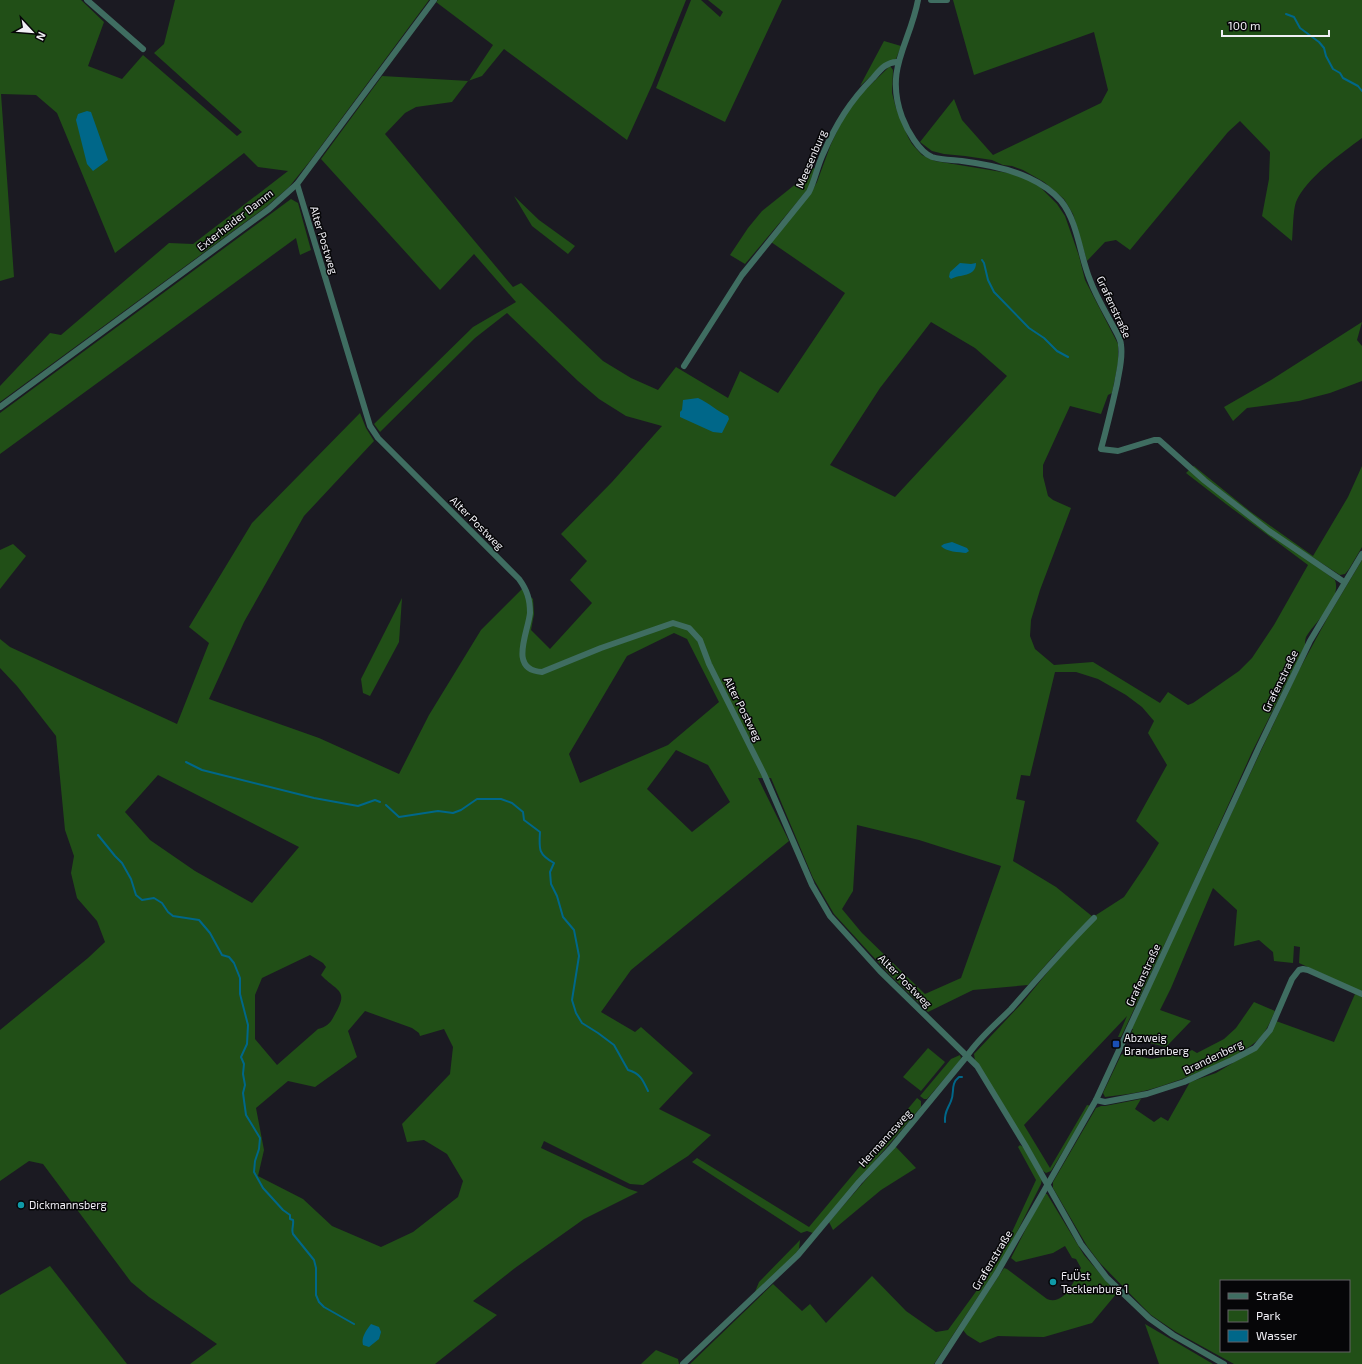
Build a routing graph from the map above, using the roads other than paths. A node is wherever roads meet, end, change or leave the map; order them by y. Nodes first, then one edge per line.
1 (87, 0) edge
2 (434, 0) edge
3 (918, 0) edge
4 (931, 0) edge
5 (947, 0) edge
6 (144, 49) dead end
7 (898, 62) junction
8 (296, 184) junction
9 (684, 366) dead end
10 (0, 407) edge
11 (1362, 554) edge
12 (1344, 582) junction
13 (1094, 918) dead end
14 (1362, 994) edge
15 (967, 1056) junction
16 (1096, 1100) junction
17 (1048, 1184) junction
18 (683, 1364) edge
19 (938, 1364) edge
20 (1224, 1364) edge

1 - 6 street
2 - 8 street, Exterheider Damm
3 - 7 street
4 - 5 street
7 - 9 street, Meesenburg
7 - 12 street, Grafenstraße
8 - 10 street, Exterheider Damm
8 - 15 street, Alter Postweg
11 - 12 street, Grafenstraße
12 - 16 street, Grafenstraße
13 - 15 street, Hermannsweg
14 - 16 street, Brandenberg
15 - 17 street, Alter Postweg
15 - 18 street, Hermannsweg
16 - 17 street, Grafenstraße
17 - 19 street, Grafenstraße
17 - 20 street, Alter Postweg

